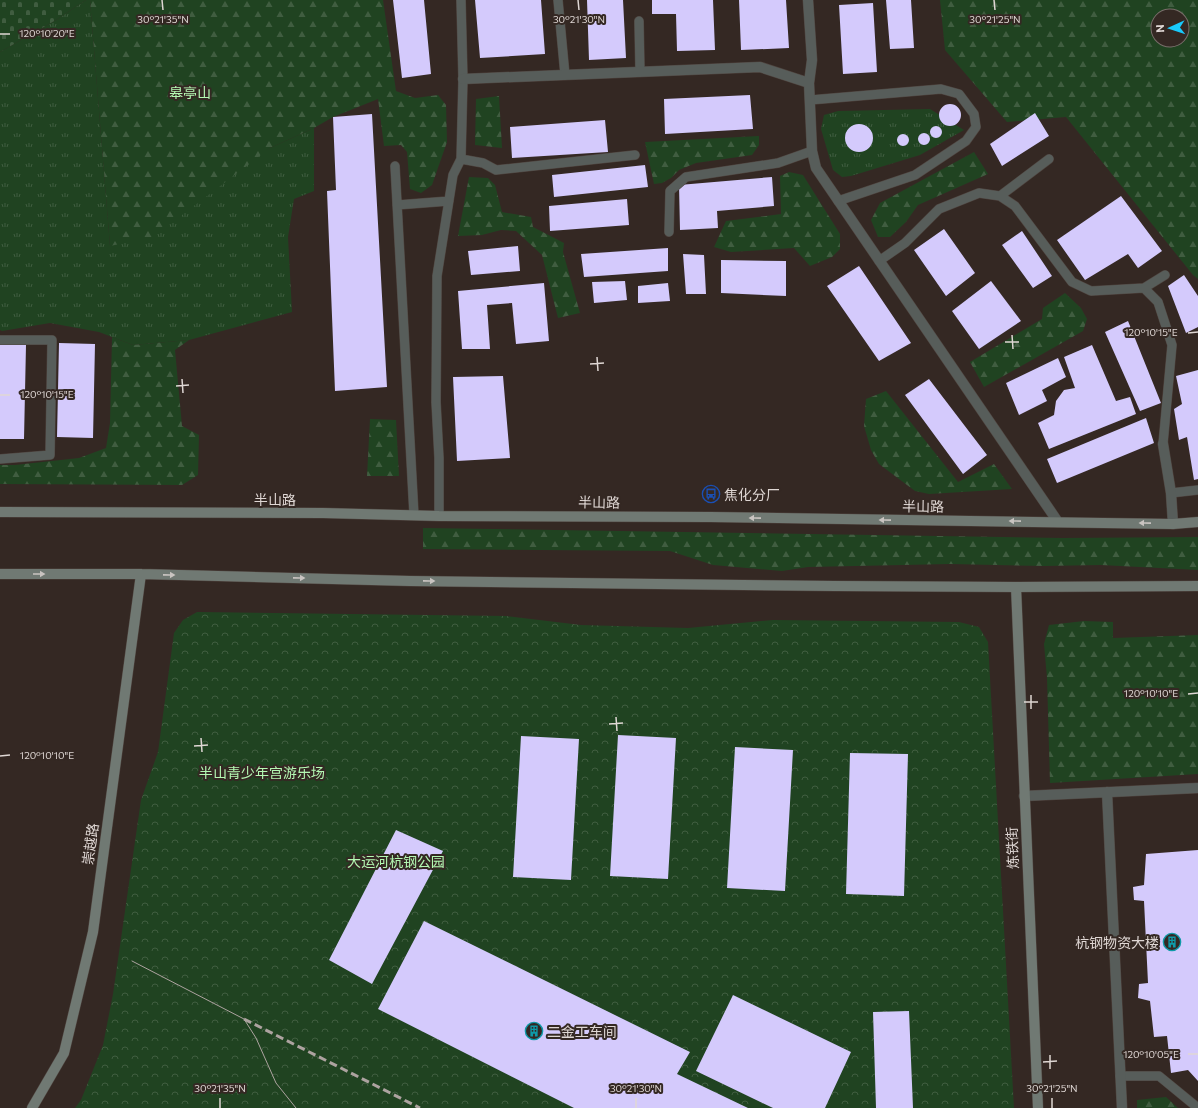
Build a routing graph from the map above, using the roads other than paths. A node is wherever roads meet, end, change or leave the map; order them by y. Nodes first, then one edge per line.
1 (461, 0) edge
2 (558, 0) edge
3 (808, 0) edge
4 (639, 21) dead end
5 (640, 72) junction
6 (565, 75) junction
7 (463, 78) junction
8 (809, 83) junction
9 (810, 100) junction
10 (812, 151) junction
11 (635, 156) dead end
12 (461, 159) junction
13 (1049, 159) dead end
14 (395, 166) dead end
15 (1000, 196) junction
16 (449, 201) junction
17 (838, 201) junction
18 (397, 205) junction
19 (669, 232) dead end
20 (879, 261) junction
21 (1165, 275) dead end
22 (1144, 288) junction
23 (0, 340) edge
24 (1163, 444) joint
25 (0, 459) edge
26 (1198, 490) edge
27 (1171, 493) junction
28 (0, 512) edge
29 (414, 515) junction
30 (439, 516) junction
31 (1058, 522) junction
32 (1198, 522) edge
33 (1173, 524) junction
34 (0, 574) edge
35 (141, 574) junction
36 (1198, 586) edge
37 (1016, 587) junction
38 (1198, 788) edge
39 (1108, 792) junction
40 (1024, 796) junction
41 (1120, 1076) junction
42 (32, 1108) edge
43 (1038, 1108) edge
44 (1122, 1108) edge
45 (1198, 1108) edge

1 - 7 lane
2 - 6 lane
3 - 8 street
4 - 5 lane
5 - 6 street
5 - 8 street
6 - 7 street
7 - 12 lane
8 - 9 street
9 - 10 street
9 - 17 lane
10 - 17 street
10 - 19 lane
11 - 12 lane
12 - 16 lane
13 - 15 lane
14 - 18 lane
15 - 20 lane
15 - 22 lane
16 - 18 lane
16 - 30 lane
17 - 20 street
18 - 29 lane
20 - 31 street
21 - 22 lane
22 - 24 lane
23 - 25 lane
24 - 27 street
26 - 27 lane
27 - 33 street
28 - 29 main road, 半山路
29 - 30 main road, 半山路
31 -> 30 main road, 半山路
33 -> 31 main road, 半山路
32 - 33 main road, 半山路
34 -> 35 main road
35 -> 37 main road
35 - 42 main road, 崇越路
36 - 37 main road
37 - 40 main road, 炼铁街
38 - 39 street
39 - 40 street
39 - 41 street
40 - 43 main road, 炼铁街
41 - 44 street
41 - 45 lane

